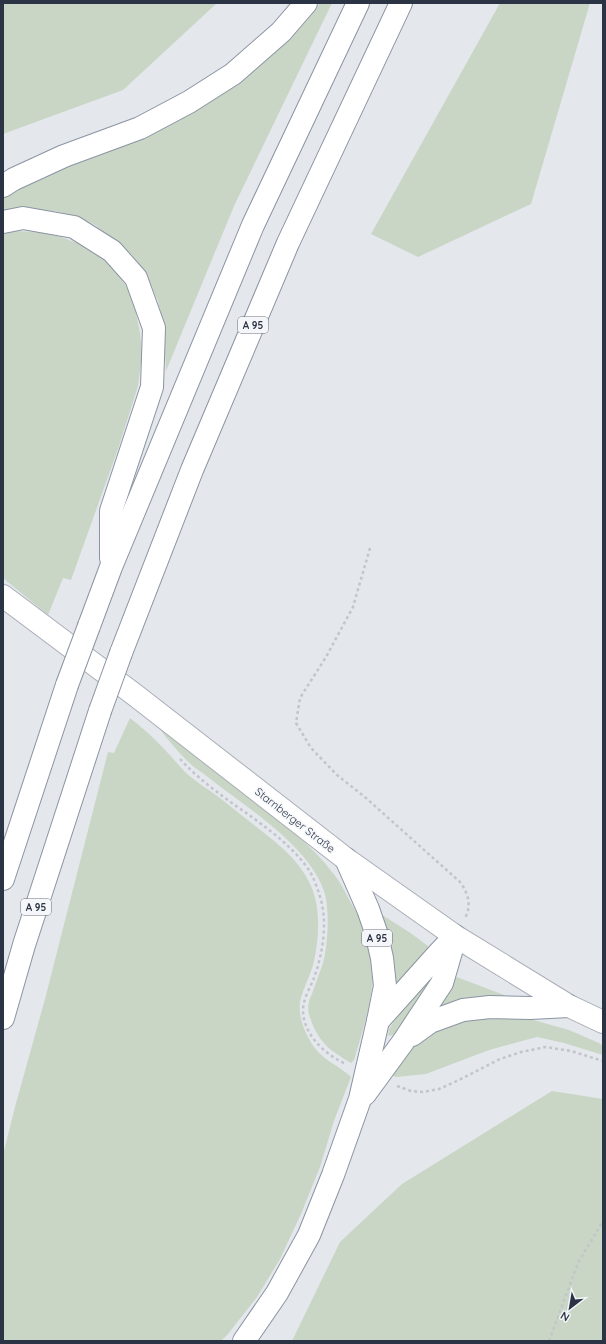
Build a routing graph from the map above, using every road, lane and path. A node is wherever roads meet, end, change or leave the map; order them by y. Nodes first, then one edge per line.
1 (306, 3) edge
2 (358, 3) edge
3 (401, 3) edge
4 (3, 186) edge
5 (3, 222) edge
6 (370, 548) dead end
7 (111, 567) junction
8 (3, 596) edge
9 (175, 754) dead end
10 (346, 859) junction
11 (3, 879) edge
12 (455, 936) junction
13 (569, 1006) junction
14 (3, 1018) edge
15 (378, 1021) junction
16 (603, 1022) edge
17 (403, 1042) junction
18 (603, 1061) edge
19 (350, 1066) dead end
20 (393, 1084) dead end
21 (360, 1099) junction
22 (603, 1221) edge
23 (244, 1341) edge
24 (548, 1341) edge

1 - 4 main road
2 - 7 main road
3 - 14 main road, A 95, bridge
5 - 7 main road
6 - 12 path
7 - 11 main road, bridge
8 - 10 main road, Starnberger Straße
9 - 19 path
10 - 12 main road, Starnberger Straße
10 - 15 main road, A 95
12 - 13 main road, Starnberger Straße
12 - 15 main road
12 - 17 main road
13 - 16 main road, Starnberger Straße
13 - 17 main road
15 - 21 main road
17 - 21 main road
18 - 20 path
21 - 23 main road
22 - 24 path

